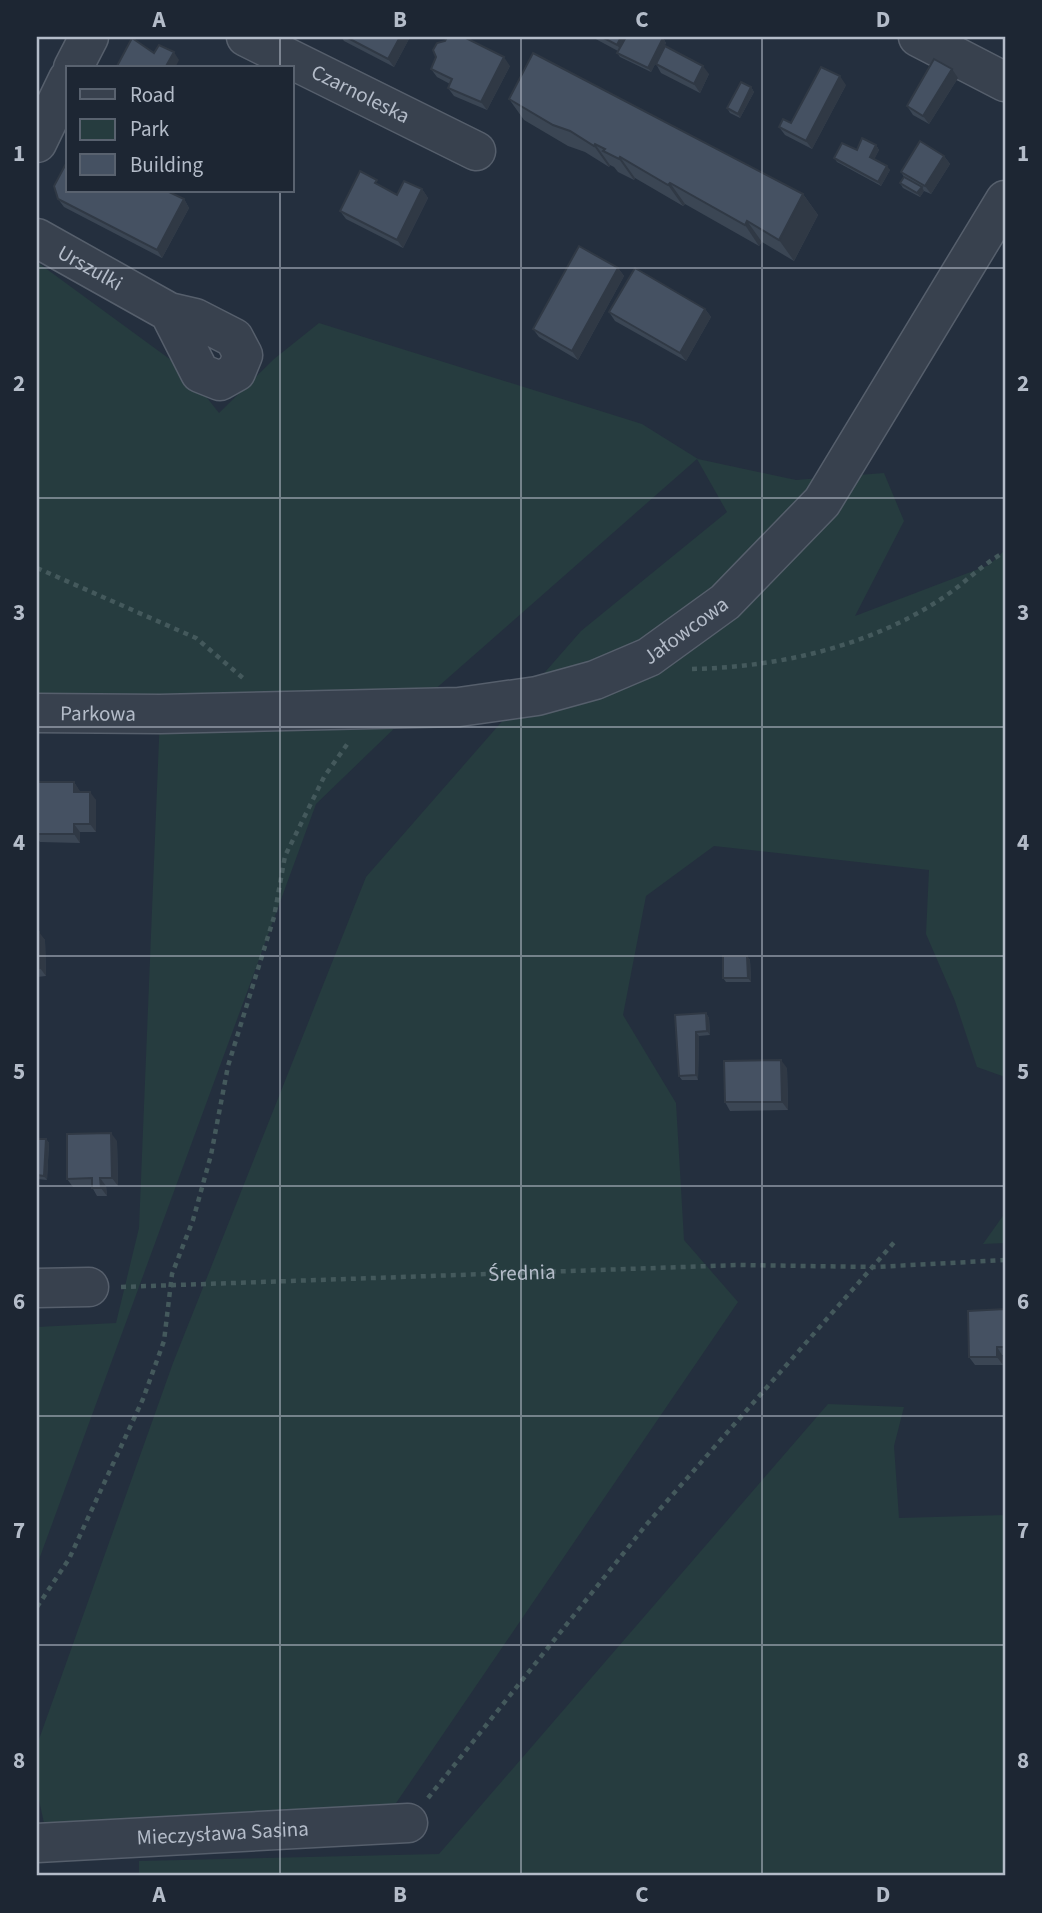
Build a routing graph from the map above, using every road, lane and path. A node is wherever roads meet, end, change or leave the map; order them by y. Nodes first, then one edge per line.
1 (89, 37) edge
2 (246, 37) edge
3 (918, 37) edge
4 (74, 66) edge
5 (1005, 82) edge
6 (66, 83) edge
7 (37, 143) edge
8 (476, 151) dead end
9 (1005, 200) edge
10 (37, 238) edge
11 (156, 304) dead end
12 (1005, 552) edge
13 (37, 568) edge
14 (682, 669) dead end
15 (252, 686) dead end
16 (384, 709) junction
17 (37, 713) edge
18 (160, 714) joint
19 (897, 1239) dead end
20 (1005, 1260) edge
21 (875, 1267) junction
22 (173, 1285) junction
23 (89, 1287) joint
24 (37, 1288) edge
25 (37, 1607) edge
26 (408, 1823) joint
27 (37, 1843) edge

1 - 4 street
2 - 8 street, Czarnoleska
3 - 5 street
6 - 7 street
9 - 16 street, Jałowcowa
10 - 11 street, Urszulki
12 - 14 path
13 - 15 path
16 - 18 street, Jałowcowa
16 - 22 path
17 - 18 street, Parkowa
19 - 21 path
20 - 21 path, Średnia
21 - 22 path, Średnia
21 - 26 path
22 - 23 path, Średnia
22 - 25 path
23 - 24 street
26 - 27 street, Mieczysława Sasina

